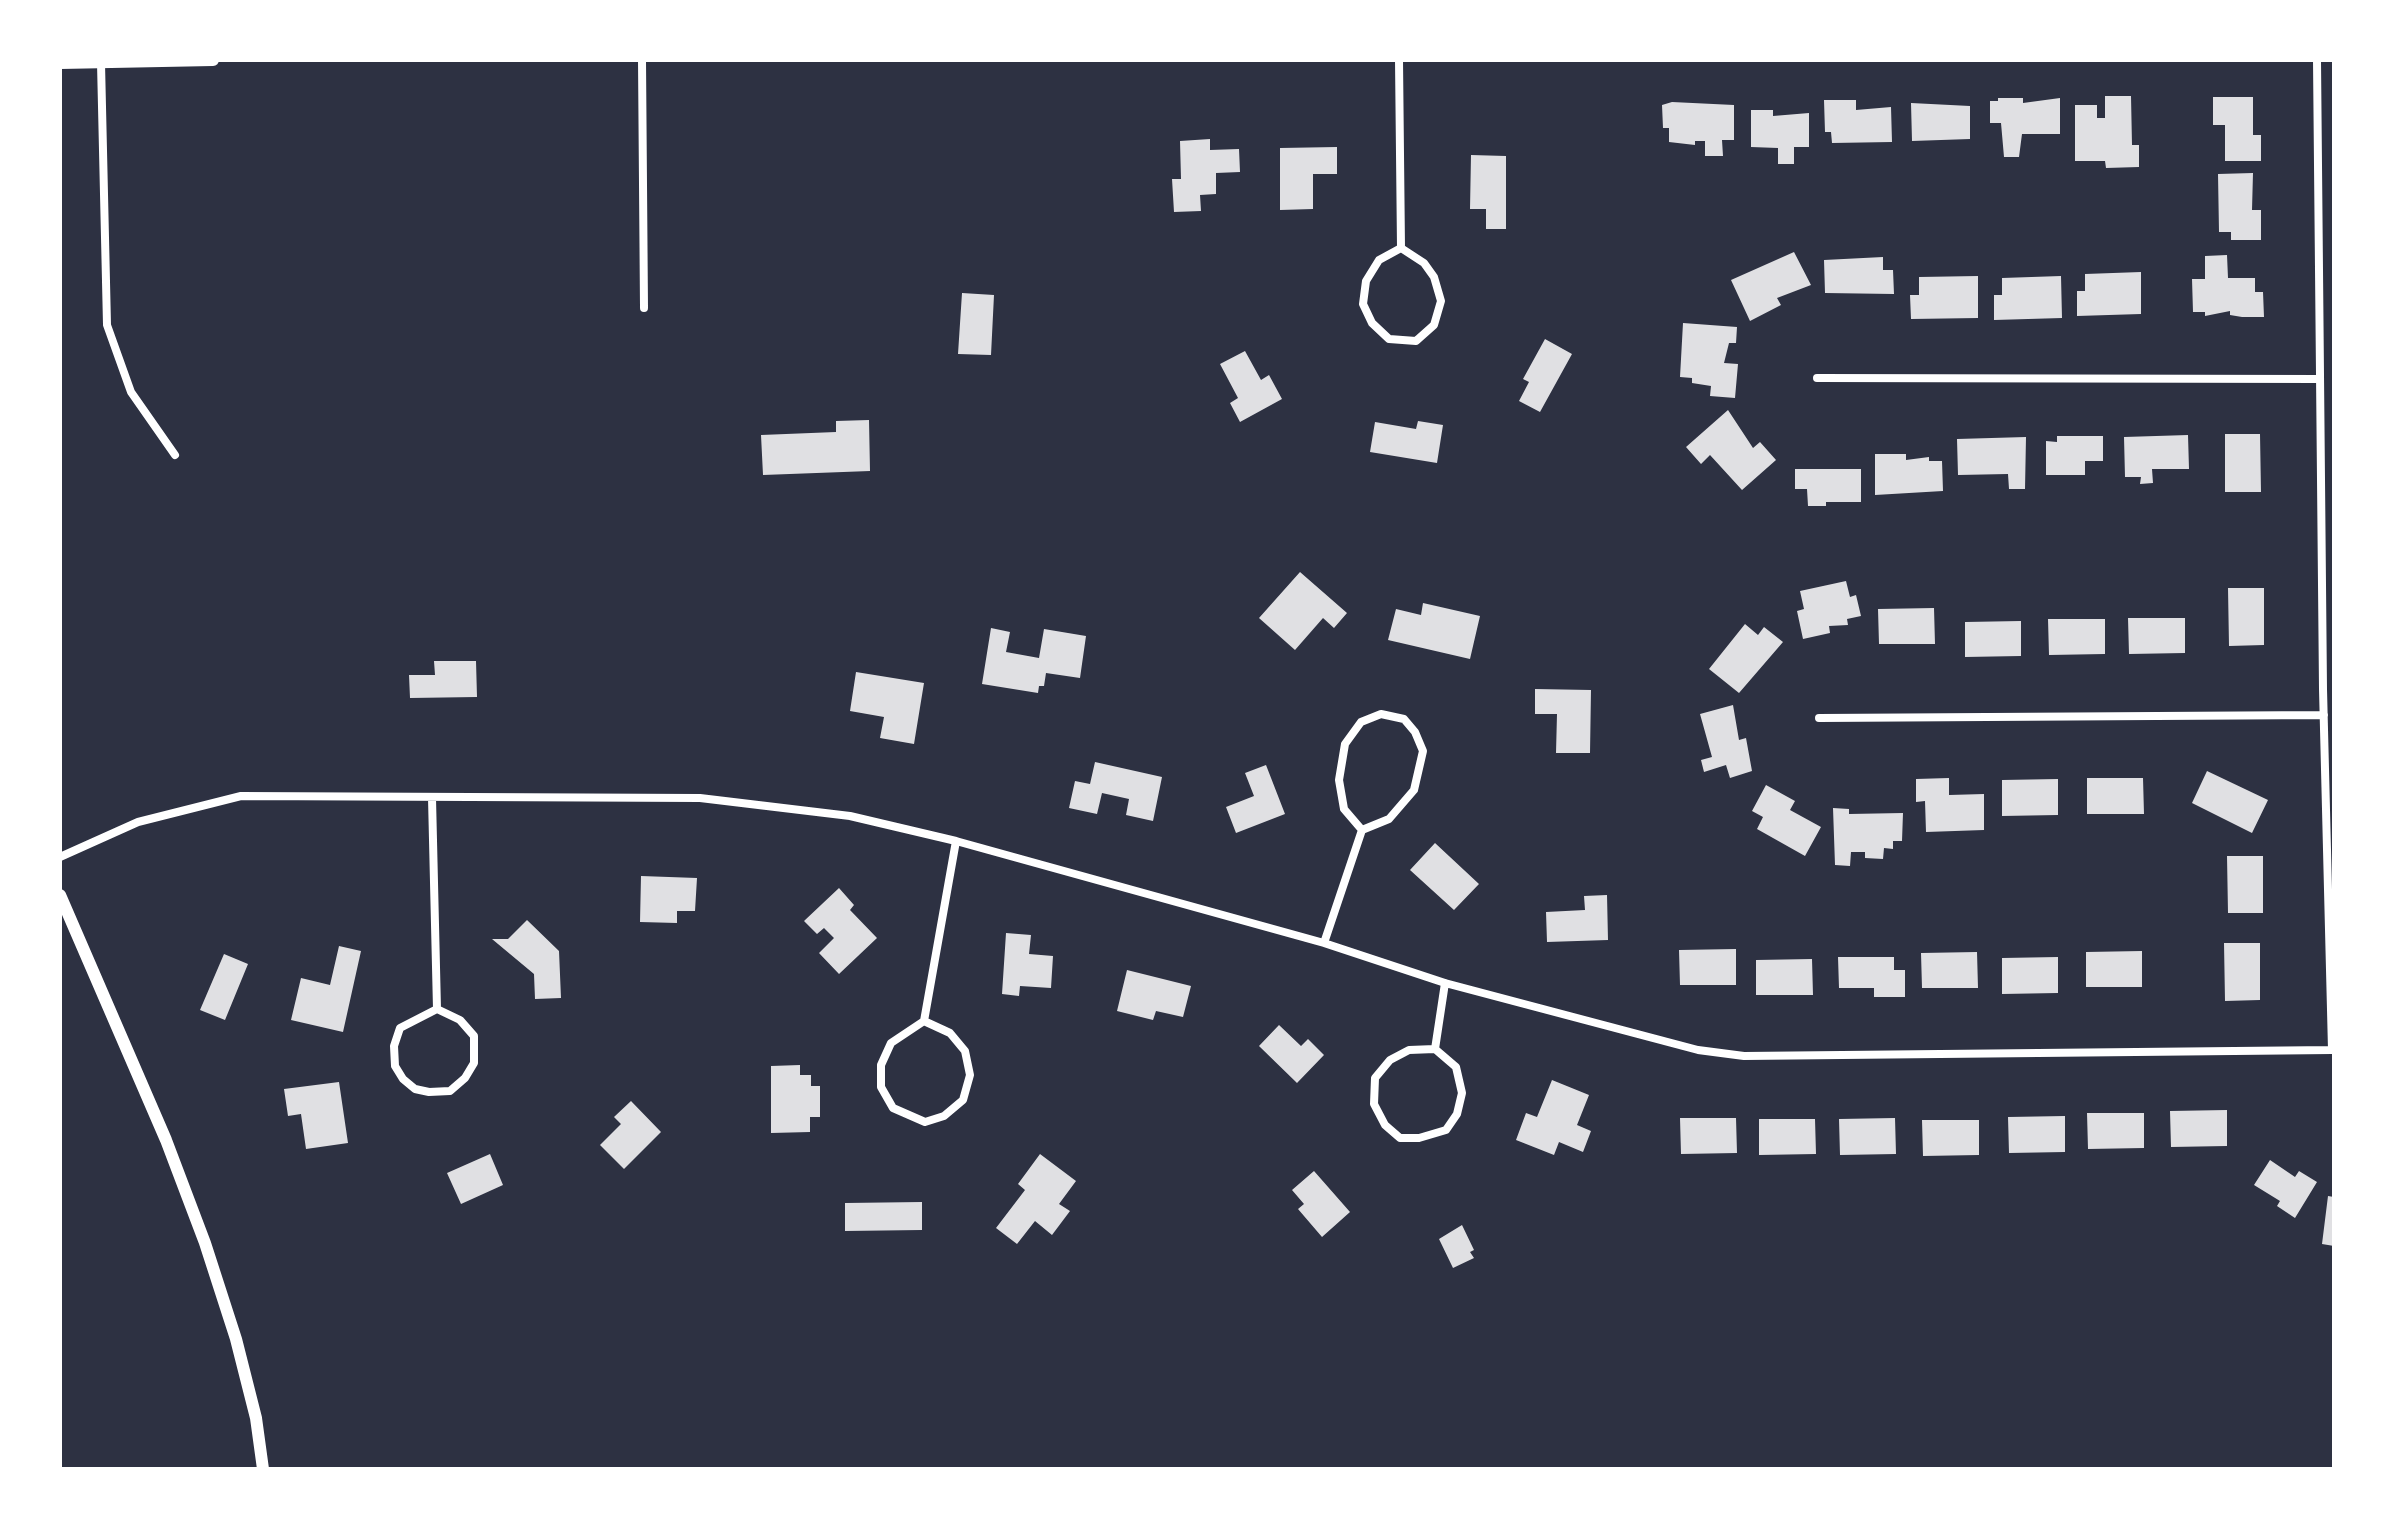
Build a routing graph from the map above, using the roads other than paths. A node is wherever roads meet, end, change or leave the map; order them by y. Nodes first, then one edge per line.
1 (213, 60) edge
2 (642, 60) edge
3 (1399, 60) edge
4 (2317, 60) edge
5 (60, 63) edge
6 (101, 63) junction
7 (1401, 248) junction
8 (644, 308) dead end
9 (1817, 378) dead end
10 (2319, 379) junction
11 (175, 455) dead end
12 (2324, 715) junction
13 (1819, 718) dead end
14 (432, 798) junction
15 (1362, 830) junction
16 (956, 841) junction
17 (60, 857) edge
18 (60, 895) edge
19 (1324, 943) junction
20 (1445, 983) junction
21 (437, 1009) junction
22 (924, 1021) junction
23 (1435, 1049) junction
24 (2333, 1051) edge
25 (263, 1469) edge

1 - 6 street
2 - 8 street
3 - 7 street
4 - 10 street
5 - 6 street
6 - 11 street
7 - 7 street
9 - 10 street
10 - 12 street
12 - 13 street
12 - 24 street
14 - 16 street
14 - 17 street
14 - 21 street
15 - 15 street
15 - 19 street
16 - 19 street
16 - 22 street
18 - 25 street
19 - 20 street
20 - 23 street
20 - 24 street
21 - 21 street
22 - 22 street
23 - 23 street

